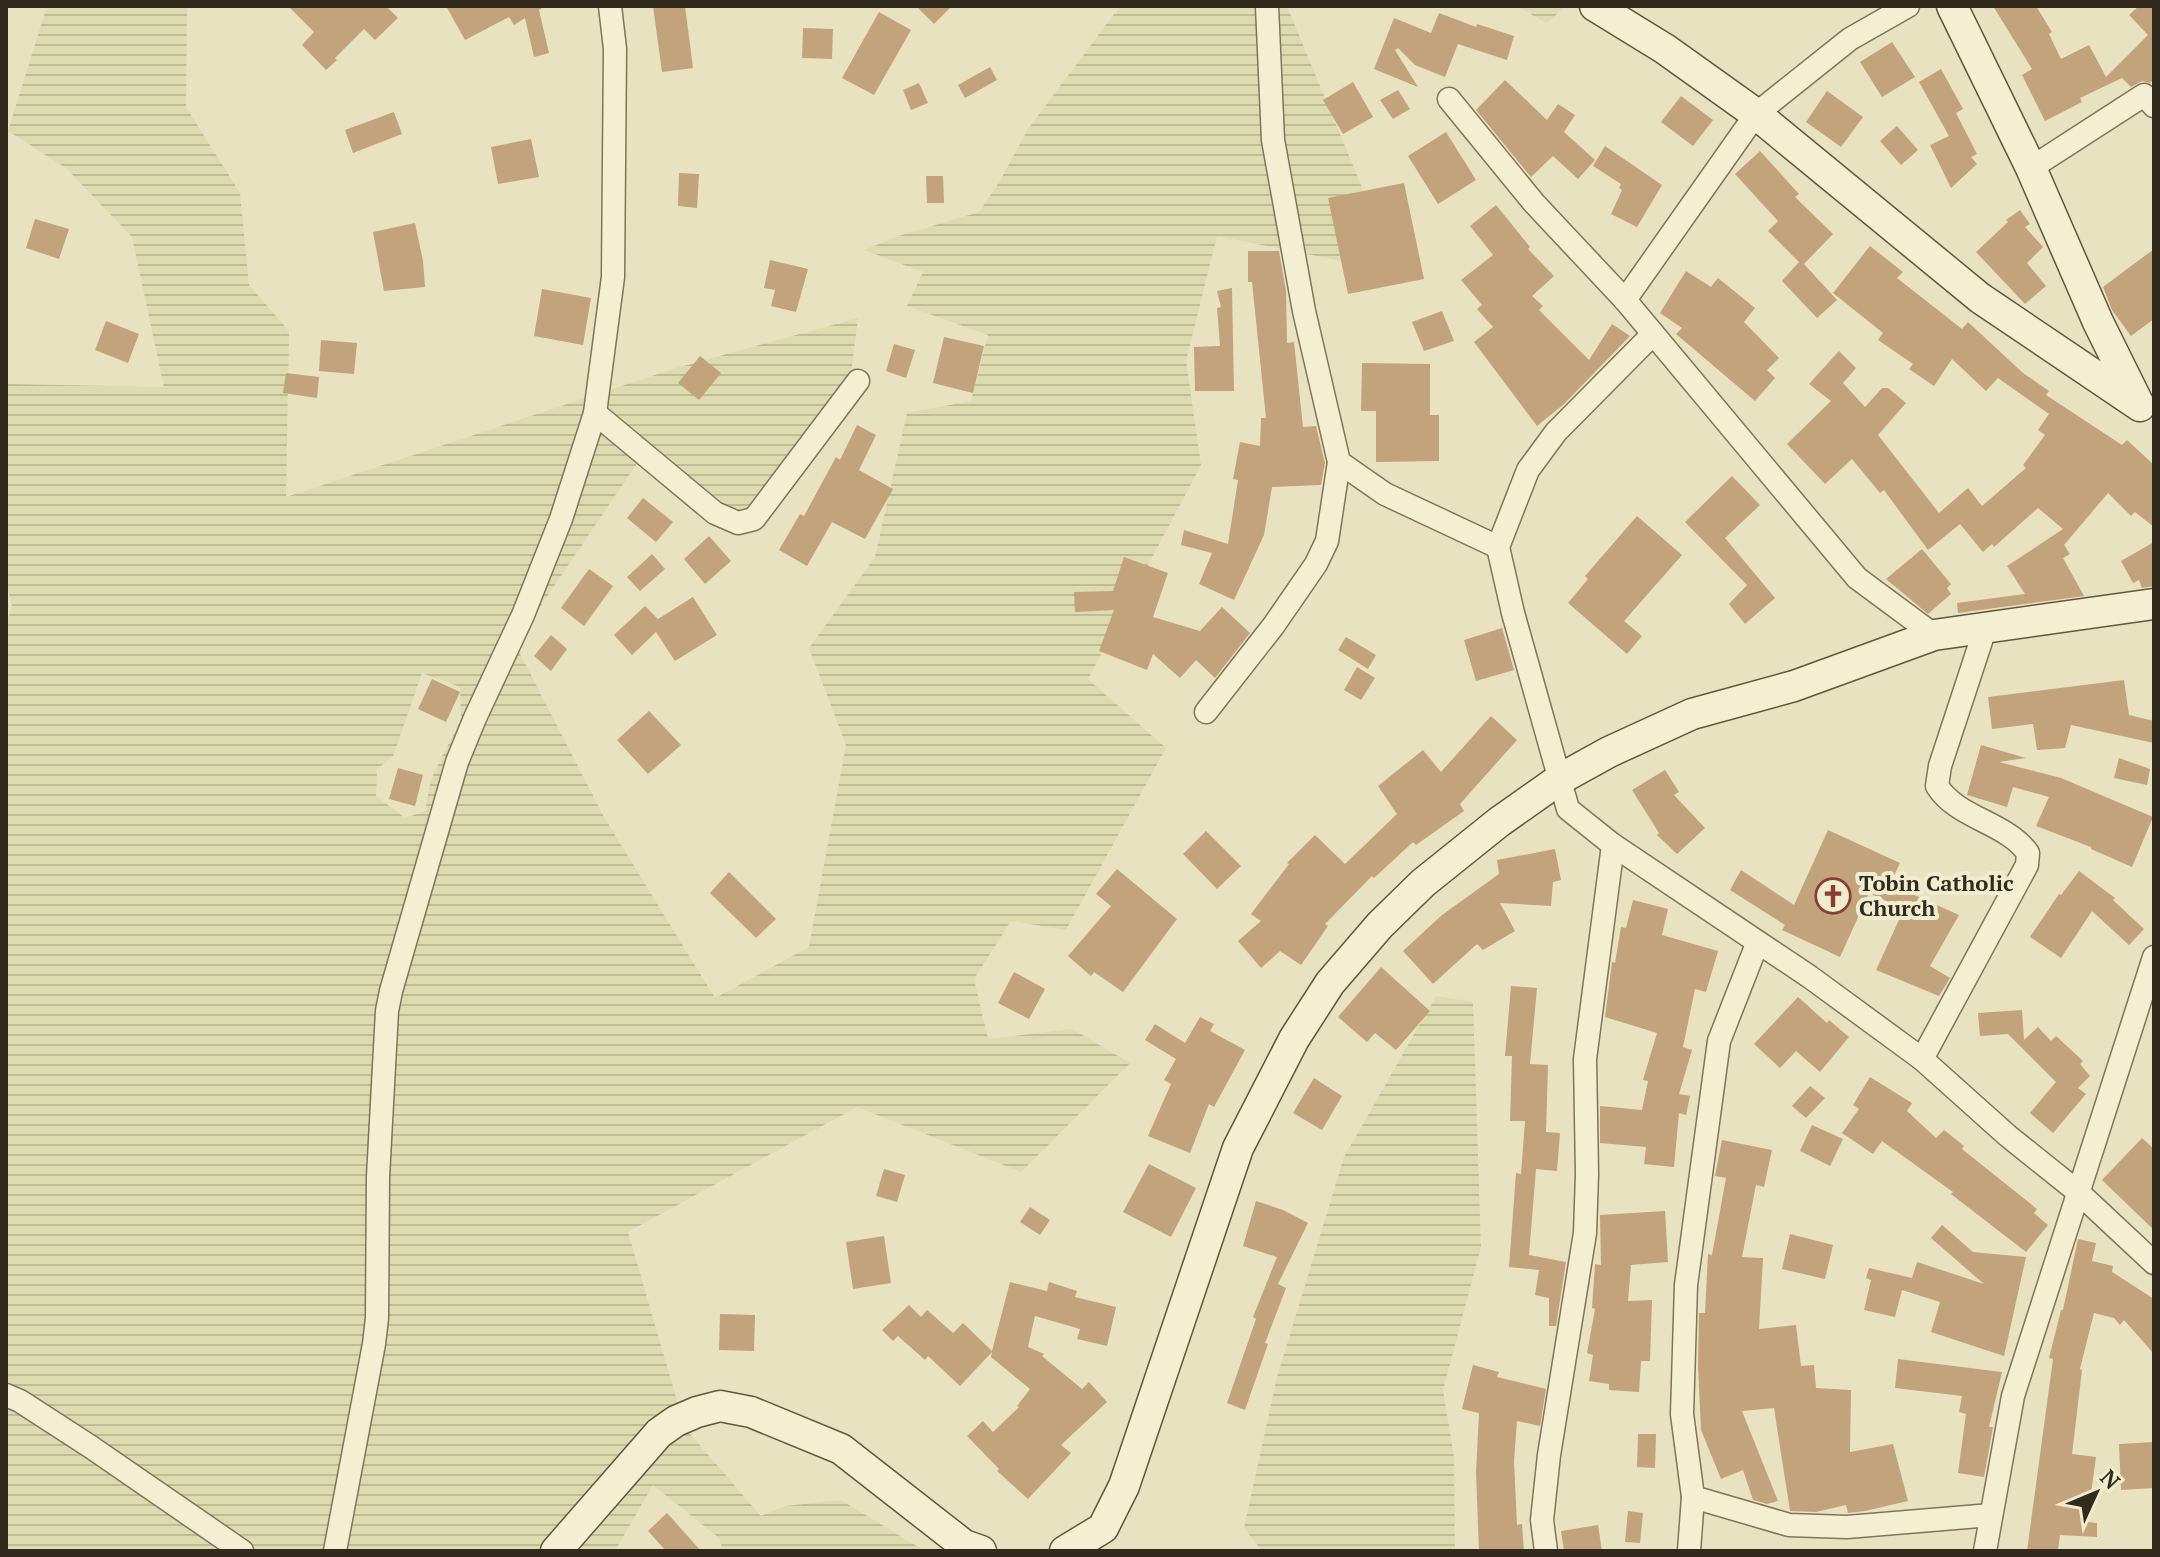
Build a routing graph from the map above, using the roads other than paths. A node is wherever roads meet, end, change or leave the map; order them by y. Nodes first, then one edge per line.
1 (610, 6) edge
2 (1267, 6) edge
3 (1595, 6) edge
4 (1908, 6) edge
5 (1952, 6) edge
6 (1449, 99) dead end
7 (2154, 106) edge
8 (1756, 114) junction
9 (2031, 168) junction
10 (1625, 300) junction
11 (1653, 334) junction
12 (858, 381) dead end
13 (2147, 412) edge
14 (595, 413) junction
15 (1339, 462) junction
16 (1498, 547) junction
17 (2154, 604) edge
18 (1985, 629) junction
19 (1934, 635) junction
20 (1206, 712) dead end
21 (1560, 779) junction
22 (1613, 845) junction
23 (1757, 944) junction
24 (2154, 957) edge
25 (1922, 1059) junction
26 (2078, 1192) junction
27 (2154, 1263) edge
28 (6, 1395) edge
29 (1693, 1497) junction
30 (1991, 1515) junction
31 (1102, 1540) edge
32 (242, 1551) edge
33 (335, 1551) edge
34 (556, 1551) edge
35 (981, 1551) edge
36 (1065, 1551) edge
37 (1546, 1551) edge
38 (1689, 1551) edge
39 (1985, 1551) edge

1 - 14 street
2 - 15 street
3 - 8 main road
4 - 8 street
5 - 9 main road
6 - 10 street
7 - 9 street
8 - 10 street
8 - 13 main road
9 - 13 main road
10 - 11 street
11 - 16 street
11 - 19 street
12 - 14 street
14 - 33 street
15 - 16 street
15 - 20 street
16 - 21 street
17 - 18 main road
18 - 19 main road
18 - 25 street
19 - 21 main road
21 - 22 street
21 - 31 main road
22 - 23 street
22 - 37 street
23 - 25 street
23 - 29 street
24 - 26 street
25 - 26 street
26 - 27 street
26 - 30 street
28 - 32 street
29 - 30 street
29 - 38 street
30 - 39 street
31 - 36 main road
34 - 35 main road

